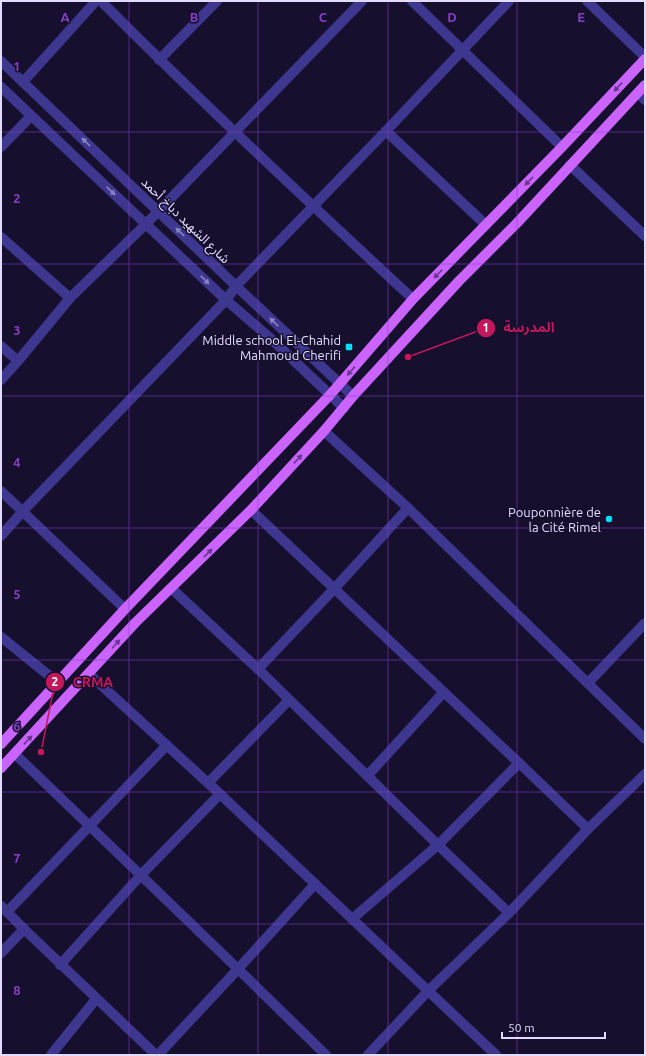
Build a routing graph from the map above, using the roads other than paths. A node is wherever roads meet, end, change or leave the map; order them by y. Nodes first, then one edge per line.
1 (96, 1) edge
2 (100, 1) edge
3 (217, 1) edge
4 (362, 1) edge
5 (412, 1) edge
6 (509, 1) edge
7 (587, 1) edge
8 (464, 51) junction
9 (645, 58) edge
10 (159, 60) junction
11 (1, 61) edge
12 (23, 82) junction
13 (645, 85) edge
14 (1, 87) edge
15 (641, 96) edge
16 (31, 116) junction
17 (386, 131) junction
18 (235, 133) junction
19 (1, 147) edge
20 (562, 147) junction
21 (570, 165) junction
22 (313, 207) junction
23 (159, 211) junction
24 (146, 224) junction
25 (486, 225) junction
26 (645, 236) edge
27 (1, 237) edge
28 (236, 286) junction
29 (70, 298) junction
30 (413, 299) junction
31 (226, 300) junction
32 (1, 346) edge
33 (18, 361) junction
34 (1, 380) edge
35 (340, 383) junction
36 (330, 395) junction
37 (353, 396) junction
38 (344, 408) junction
39 (324, 430) junction
40 (1, 491) edge
41 (408, 508) junction
42 (251, 510) junction
43 (23, 511) junction
44 (1, 536) edge
45 (171, 588) junction
46 (334, 589) junction
47 (125, 609) junction
48 (645, 622) edge
49 (1, 637) edge
50 (258, 668) junction
51 (89, 674) junction
52 (57, 682) junction
53 (588, 683) junction
54 (444, 692) junction
55 (289, 700) junction
56 (645, 739) edge
57 (1, 744) edge
58 (167, 745) junction
59 (15, 754) junction
60 (519, 762) junction
61 (1, 768) edge
62 (645, 774) edge
63 (368, 775) junction
64 (208, 782) junction
65 (220, 794) junction
66 (88, 826) junction
67 (588, 830) junction
68 (438, 845) junction
69 (140, 876) junction
70 (315, 884) junction
71 (4, 909) edge
72 (509, 913) junction
73 (352, 919) junction
74 (24, 929) junction
75 (1, 953) edge
76 (60, 965) junction
77 (238, 969) junction
78 (428, 991) junction
79 (96, 999) junction
80 (52, 1055) edge
81 (157, 1055) edge
82 (326, 1055) edge
83 (368, 1055) edge
84 (496, 1055) edge

1 - 12 street
2 - 10 street
3 - 10 street
4 - 18 street
5 - 8 street
6 - 8 street
7 - 9 street
8 - 17 street
8 - 20 street
9 -> 20 main road
10 - 18 street
11 - 12 street, شارع الشهيد دباخ أحمد
23 -> 12 street, شارع الشهيد دباخ أحمد
13 - 15 main road
14 - 16 street
15 - 21 main road
16 - 19 street
16 -> 24 street
17 - 22 street
17 - 25 street
18 - 22 street
18 - 23 street
20 -> 25 main road
21 - 26 street
21 - 37 main road
22 - 28 street
22 - 30 street
23 - 24 street
28 -> 23 street, شارع الشهيد دباخ أحمد
24 - 29 street
24 -> 31 street
25 -> 30 main road
27 - 29 street
28 - 31 street
35 -> 28 street, شارع الشهيد دباخ أحمد
29 - 33 street
30 -> 35 main road
31 - 36 street
31 - 43 street
32 - 33 street
33 - 34 street
35 - 36 main road
35 - 37 street, شارع الشهيد دباخ أحمد
36 - 38 street
36 - 47 main road
37 - 38 main road
38 - 39 main road
39 - 41 street
42 -> 39 main road
40 - 43 street
41 - 46 street
41 - 53 street
45 -> 42 main road
42 - 46 street
43 - 44 street
43 - 47 street
45 - 50 street
51 -> 45 main road
46 - 50 street
46 - 54 street
47 - 52 main road
48 - 53 street
49 - 52 street
50 - 55 street
51 - 58 street
59 -> 51 main road
52 - 57 main road
53 - 56 street
54 - 60 street
54 - 63 street
55 - 63 street
55 - 64 street
58 - 64 street
58 - 66 street
59 - 61 main road
59 - 66 street
60 - 67 street
60 - 68 street
62 - 67 street
63 - 68 street
64 - 65 street
65 - 69 street
65 - 70 street
66 - 69 street
66 - 71 street
67 - 72 street
68 - 72 street
68 - 73 street
69 - 76 street
69 - 77 street
70 - 73 street
70 - 77 street
71 - 74 street
72 - 78 street
73 - 78 street
74 - 75 street
74 - 76 street
76 - 79 street
77 - 81 street
77 - 82 street
78 - 83 street
78 - 84 street
79 - 80 street
79 - 81 street

